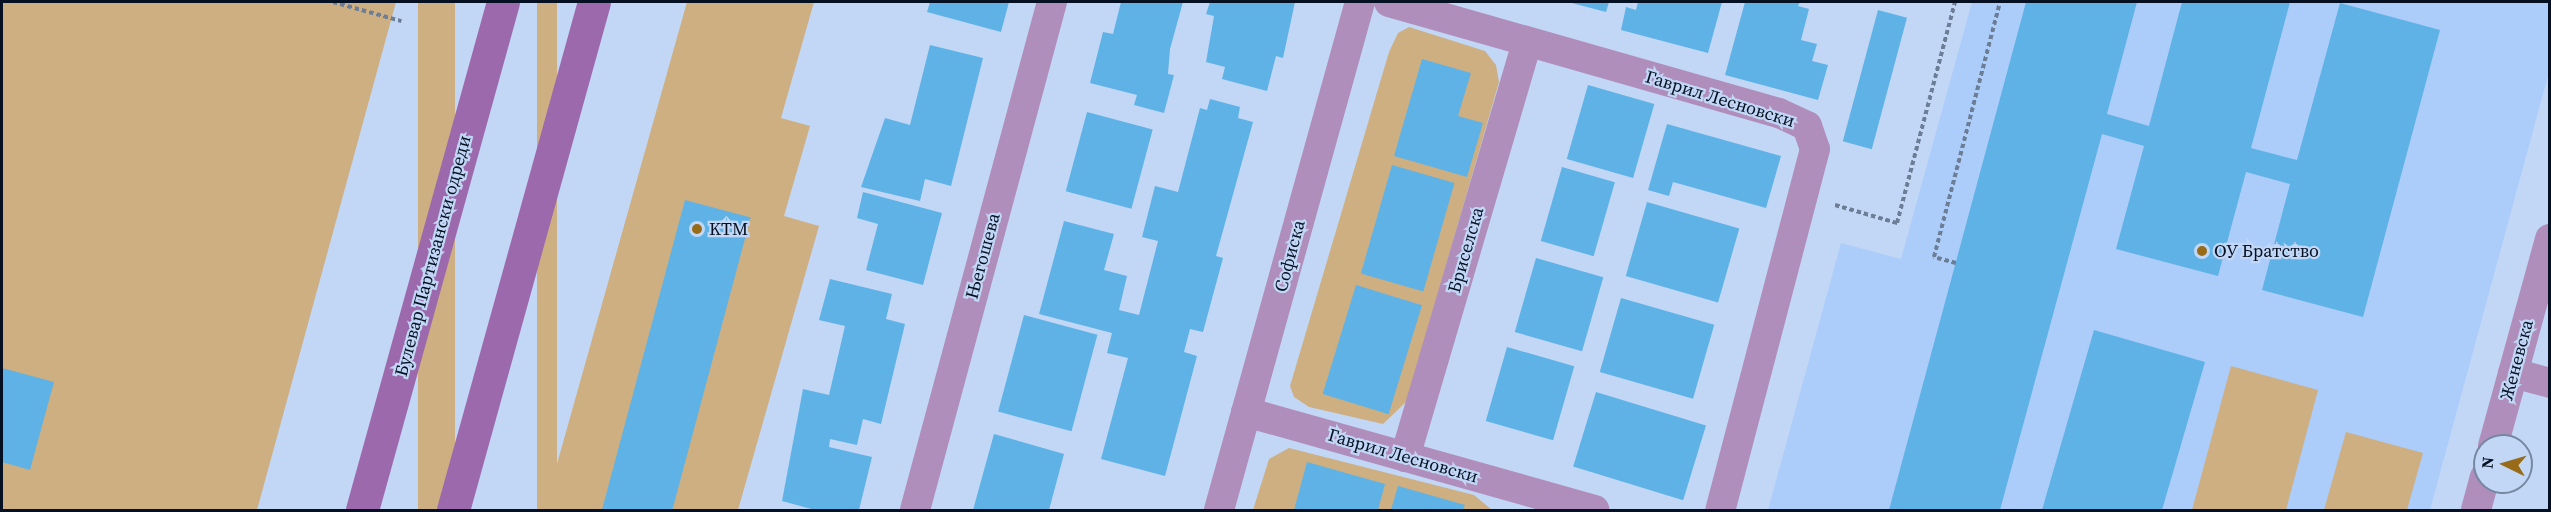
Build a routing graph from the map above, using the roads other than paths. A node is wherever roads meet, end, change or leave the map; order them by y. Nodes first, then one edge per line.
1 (503, 2) edge
2 (594, 2) edge
3 (1052, 2) edge
4 (1360, 2) edge
5 (1389, 2) edge
6 (1527, 42) junction
7 (2550, 239) edge
8 (2513, 373) junction
9 (2550, 383) edge
10 (1246, 412) junction
11 (2496, 434) edge
12 (1406, 457) junction
13 (2480, 494) edge
14 (1519, 500) edge
15 (362, 510) edge
16 (453, 510) edge
17 (915, 510) edge
18 (1219, 510) edge
19 (1594, 510) edge
20 (1720, 510) edge
21 (2476, 510) edge

1 - 15 street, Булевар Партизански одреди
2 - 16 street
3 - 17 street, Његошева
4 - 10 street, Софиска
5 - 6 street, Гаврил Лесновски
6 - 12 street, Бриселска
6 - 20 street, Гаврил Лесновски
7 - 8 street, Женевска
8 - 9 street
8 - 11 street, Женевска
10 - 12 street, Гаврил Лесновски
10 - 18 street, Софиска
12 - 14 street, Гаврил Лесновски
13 - 21 street
14 - 19 street, Гаврил Лесновски

